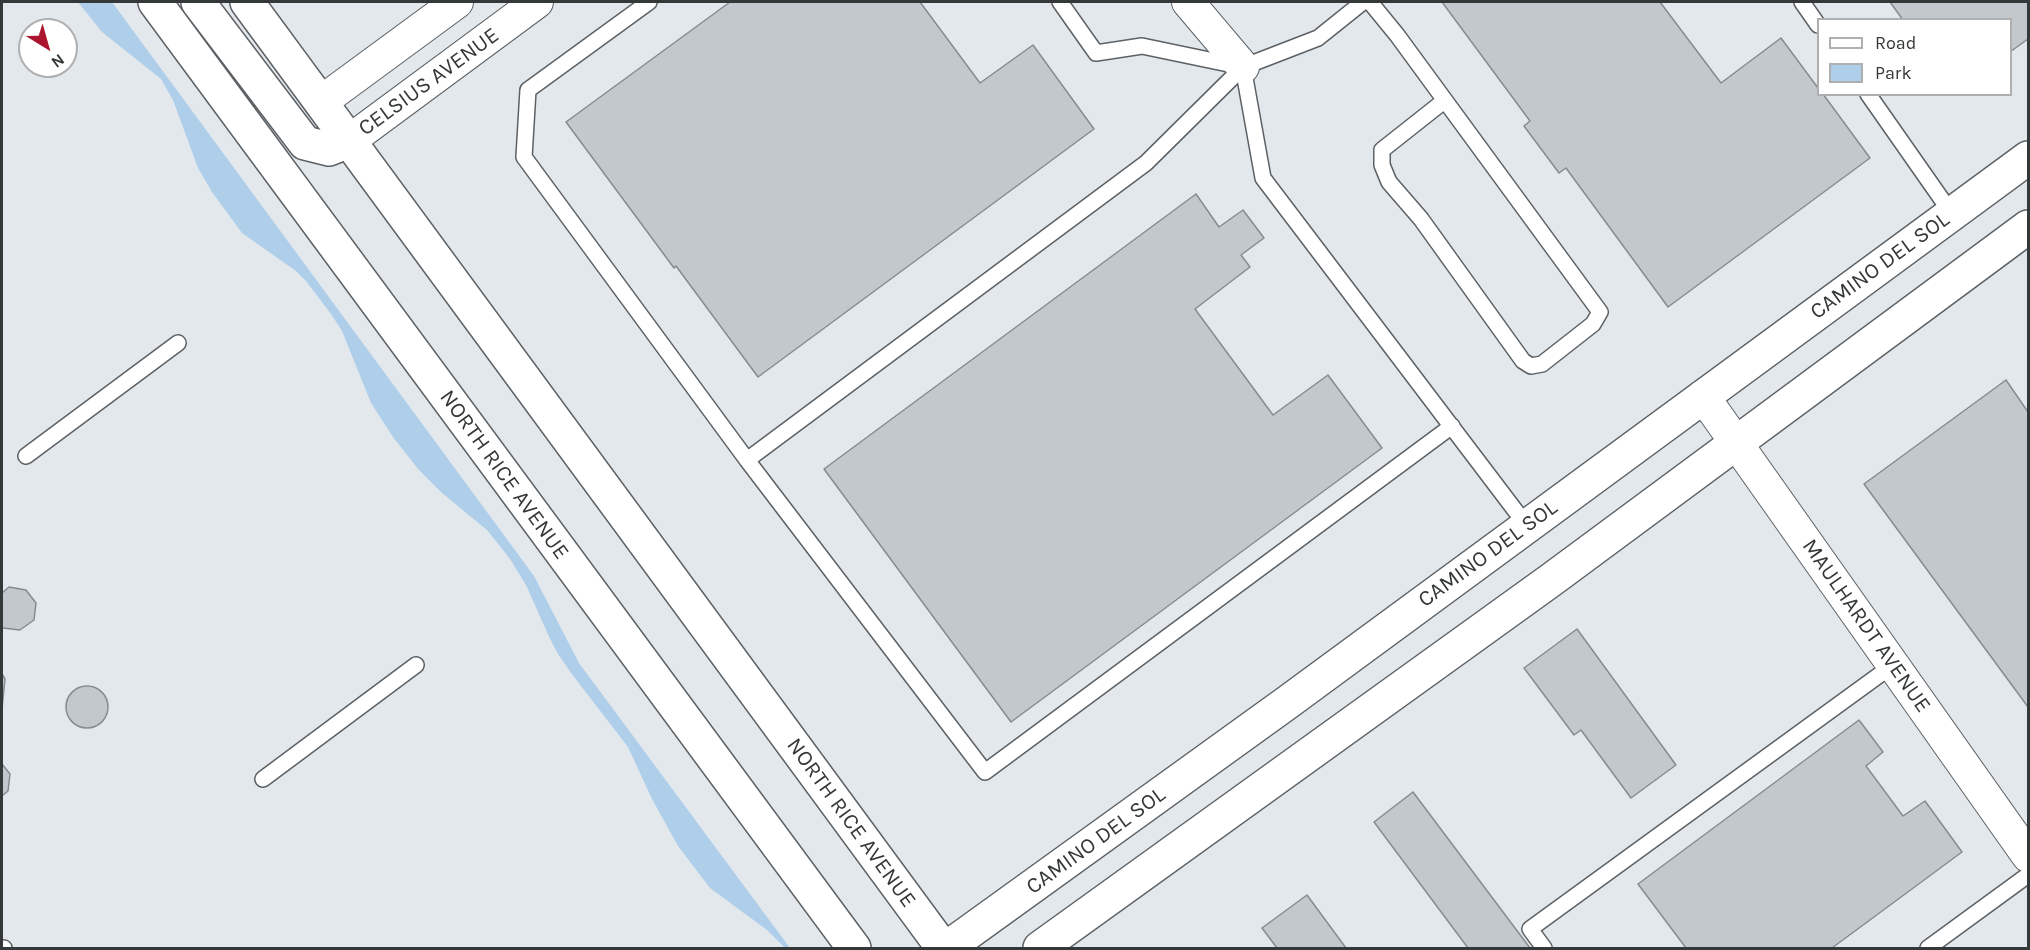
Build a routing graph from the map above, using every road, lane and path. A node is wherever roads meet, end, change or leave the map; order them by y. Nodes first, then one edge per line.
1 (155, 2) edge
2 (198, 2) edge
3 (247, 2) edge
4 (457, 2) edge
5 (537, 2) edge
6 (649, 2) edge
7 (1060, 2) edge
8 (1188, 2) edge
9 (1363, 2) edge
10 (1370, 2) edge
11 (1802, 2) edge
12 (1817, 24) edge
13 (1243, 67) junction
14 (1869, 96) edge
15 (1444, 101) junction
16 (321, 102) junction
17 (349, 141) junction
18 (2028, 158) edge
19 (1952, 214) junction
20 (2028, 227) edge
21 (178, 343) dead end
22 (1703, 396) junction
23 (1452, 426) junction
24 (1737, 443) junction
25 (26, 456) dead end
26 (747, 460) junction
27 (1527, 526) junction
28 (416, 665) dead end
29 (1893, 665) junction
30 (263, 779) dead end
31 (2028, 856) edge
32 (2028, 874) edge
33 (854, 948) edge
34 (945, 948) edge
35 (1040, 948) edge
36 (1544, 948) edge
37 (1928, 948) edge

1 - 33 main road, NORTH RICE AVENUE
2 - 17 main road
3 - 16 main road, NORTH RICE AVENUE
4 - 16 street
5 - 17 street, CELSIUS AVENUE
6 - 26 lane
7 - 13 lane
8 - 13 street
9 - 13 lane
10 - 15 lane
11 - 12 lane
13 - 23 lane
13 - 26 lane
14 - 19 lane
15 - 15 lane
16 - 17 main road, NORTH RICE AVENUE
17 - 34 main road, NORTH RICE AVENUE
18 - 19 main road, CAMINO DEL SOL
19 - 22 main road, CAMINO DEL SOL
20 - 24 main road
21 - 25 lane
22 - 24 street, MAULHARDT AVENUE
22 - 27 main road, CAMINO DEL SOL
23 - 26 lane
23 - 27 lane
24 - 29 street, MAULHARDT AVENUE
24 - 35 main road
27 - 34 main road, CAMINO DEL SOL
28 - 30 lane
29 - 31 street, MAULHARDT AVENUE
29 - 36 lane
32 - 37 lane

